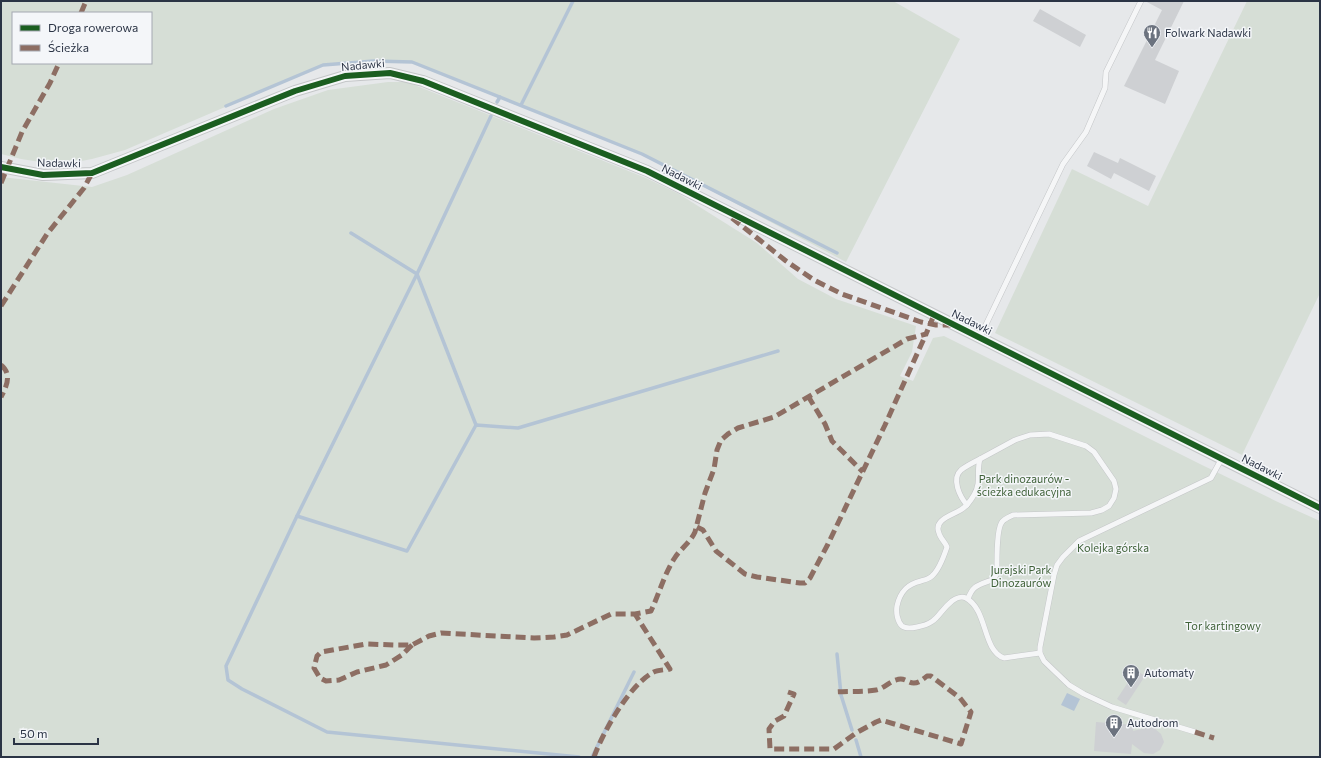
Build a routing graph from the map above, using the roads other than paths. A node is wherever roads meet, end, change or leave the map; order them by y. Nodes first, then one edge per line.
1 (1141, 1) edge
2 (1, 167) edge
3 (980, 337) junction
4 (1222, 458) junction
5 (980, 459) junction
6 (967, 505) junction
7 (1320, 508) edge
8 (968, 600) junction
9 (1040, 653) junction
10 (1195, 732) dead end

1 - 3 lane
2 - 3 street, Nadawki
3 - 4 street, Nadawki
4 - 7 street, Nadawki
4 - 9 lane
5 - 6 lane
5 - 6 lane
5 - 8 lane
6 - 8 lane
8 - 9 lane
9 - 10 lane

